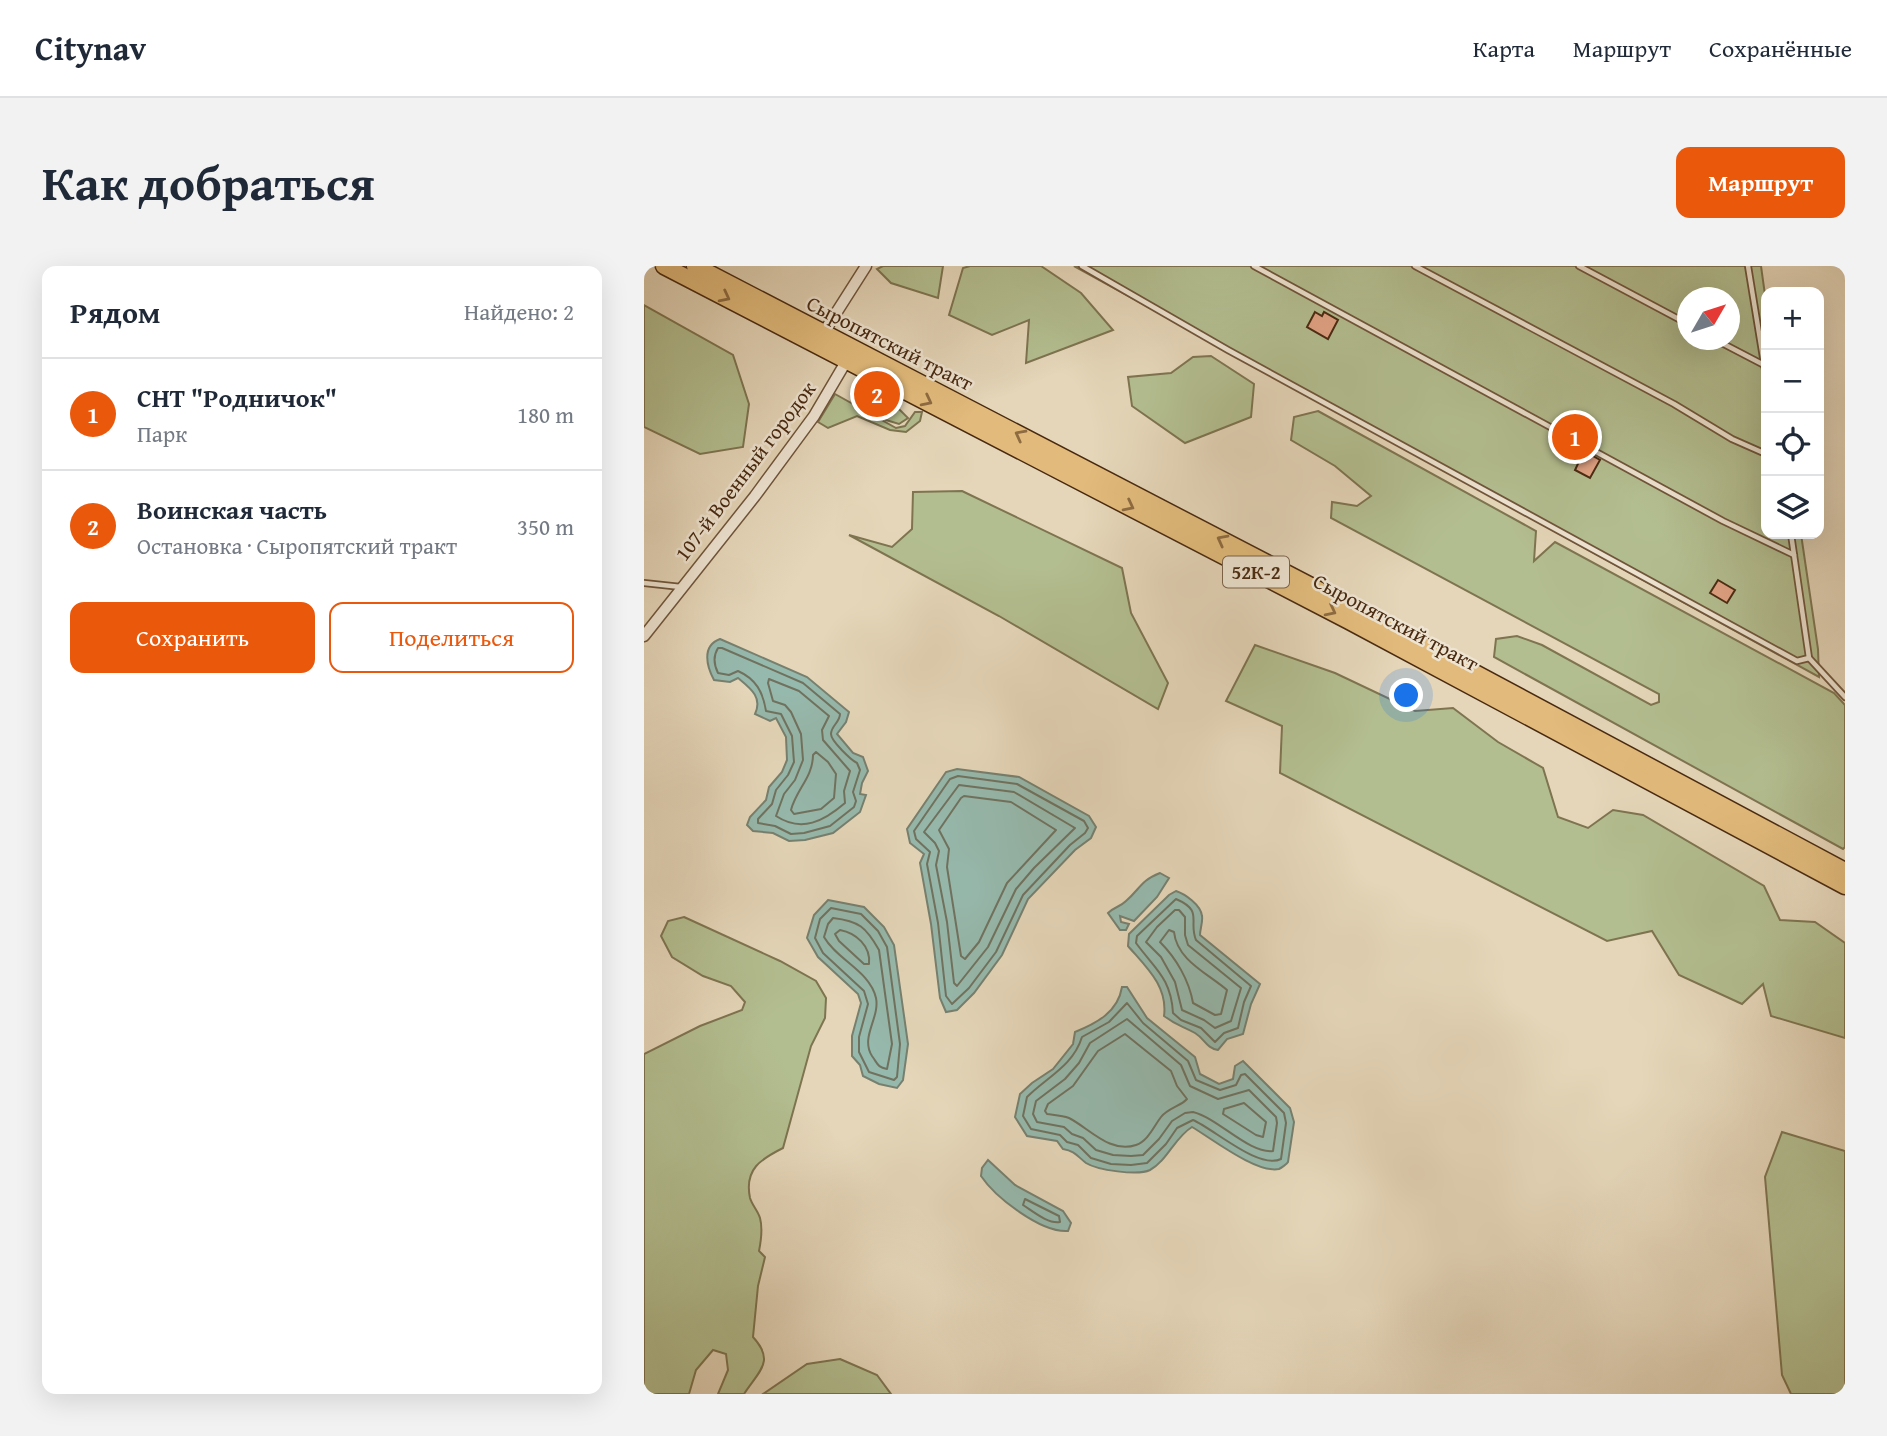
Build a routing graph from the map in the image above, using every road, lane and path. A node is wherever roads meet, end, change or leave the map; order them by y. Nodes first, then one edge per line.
1 (664, 266) edge
2 (695, 266) edge
3 (866, 266) edge
4 (1083, 266) edge
5 (1254, 266) edge
6 (1415, 266) edge
7 (1579, 266) edge
8 (1748, 266) edge
9 (1677, 318) edge
10 (824, 332) junction
11 (1736, 350) edge
12 (1762, 350) edge
13 (847, 360) junction
14 (1761, 363) edge
15 (1761, 452) edge
16 (1792, 539) edge
17 (1794, 555) junction
18 (644, 583) edge
19 (682, 587) junction
20 (644, 636) edge
21 (1809, 658) junction
22 (1845, 697) edge
23 (1845, 871) edge
24 (1845, 886) edge

1 -> 13 main road, Сыропятский тракт / 52К-2
2 - 10 main road, Сыропятский тракт / 52К-2
3 - 10 street
4 - 21 lane
5 - 17 lane
6 - 15 lane
7 - 9 lane
8 - 12 lane
23 -> 10 main road, Сыропятский тракт / 52К-2
11 - 14 lane
13 - 19 street, 107-й Военный городок
13 -> 24 main road, Сыропятский тракт / 52К-2
16 - 17 lane
17 - 21 lane
18 - 19 lane
19 - 20 street, 107-й Военный городок
21 - 22 lane

